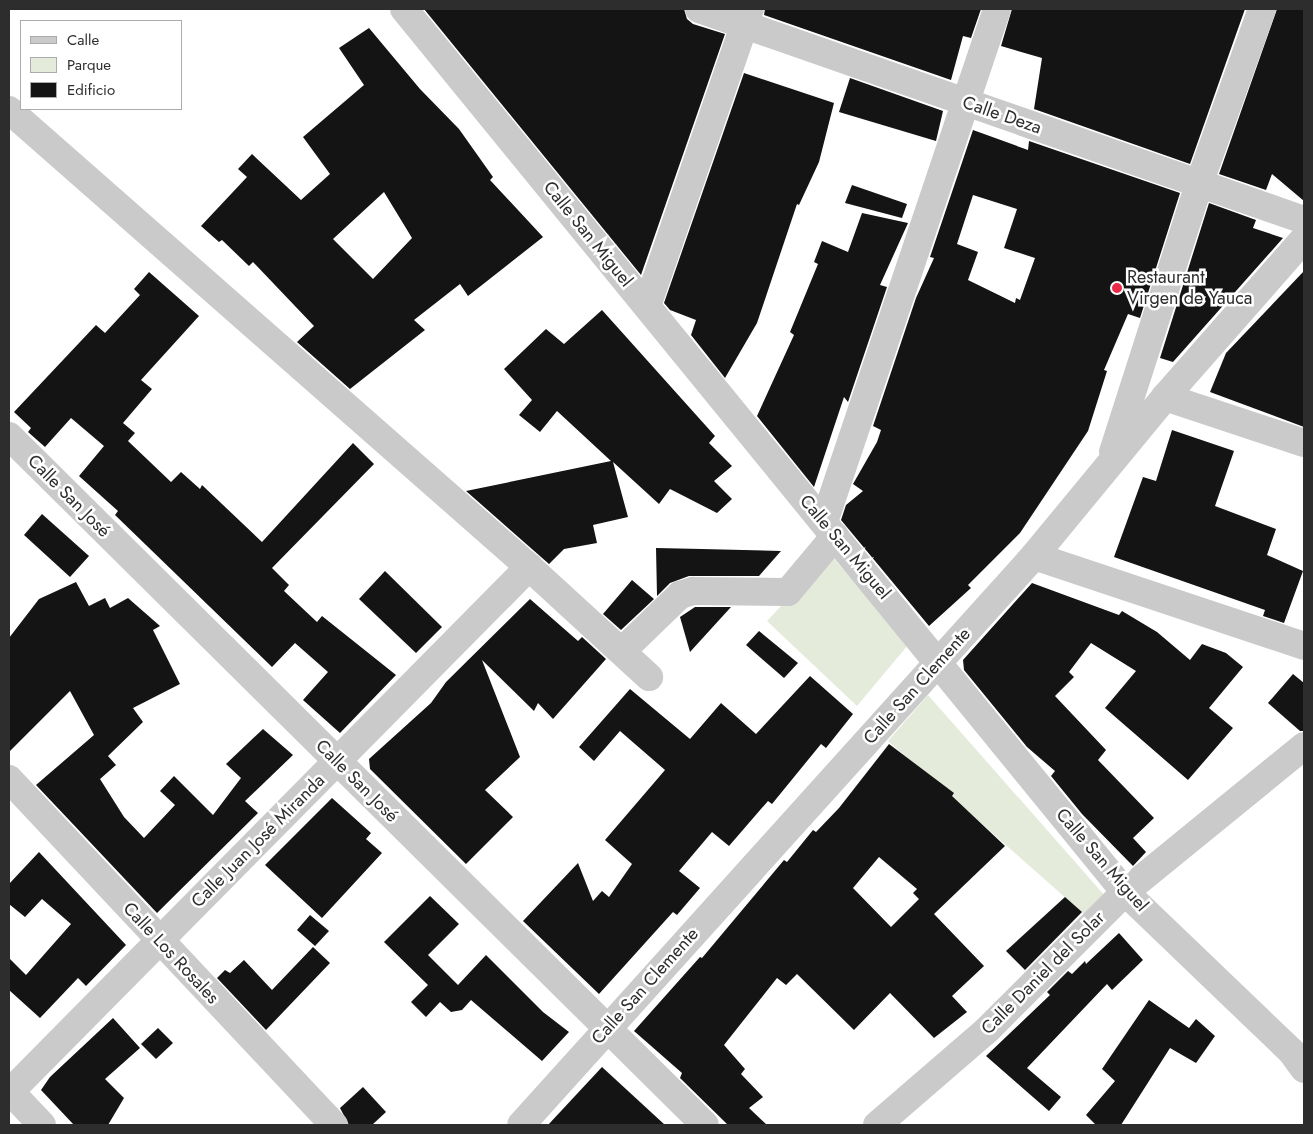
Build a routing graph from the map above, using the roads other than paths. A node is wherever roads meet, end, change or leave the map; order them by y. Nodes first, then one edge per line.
1 (404, 9) edge
2 (699, 9) edge
3 (997, 9) edge
4 (1262, 9) edge
5 (747, 16) edge
6 (964, 102) junction
7 (9, 110) edge
8 (1198, 184) junction
9 (1304, 220) edge
10 (1304, 239) edge
11 (647, 306) junction
12 (1165, 397) junction
13 (9, 436) edge
14 (1304, 442) edge
15 (1108, 466) junction
16 (829, 529) junction
17 (1034, 556) junction
18 (528, 567) junction
19 (1304, 646) edge
20 (622, 651) junction
21 (940, 662) junction
22 (649, 677) dead end
23 (1304, 746) edge
24 (336, 761) junction
25 (9, 780) edge
26 (1125, 892) junction
27 (160, 941) junction
28 (607, 1027) junction
29 (1304, 1069) edge
30 (9, 1092) edge
31 (42, 1125) edge
32 (334, 1125) edge
33 (521, 1125) edge
34 (705, 1125) edge
35 (877, 1125) edge

1 - 11 street, Calle San Miguel
2 - 5 street, Calle Deza
3 - 6 street
4 - 8 street
5 - 6 street, Calle Deza
5 - 11 street
6 - 8 street, Calle Deza
6 - 16 street
7 - 18 street
8 - 9 street, Calle Deza
8 - 15 street
10 - 12 street, Calle San Clemente
11 - 16 street, Calle San Miguel
12 - 14 street
12 - 15 street, Calle San Clemente
13 - 24 street, Calle San José
15 - 17 street, Calle San Clemente
16 - 20 street
16 - 21 street, Calle San Miguel
17 - 19 street
17 - 21 street, Calle San Clemente
18 - 20 street
18 - 24 street, Calle Juan José Miranda
20 - 22 street
21 - 26 street, Calle San Miguel
21 - 28 street, Calle San Clemente
23 - 26 street, Calle Daniel del Solar
24 - 27 street, Calle Juan José Miranda
24 - 28 street, Calle San José
25 - 27 street, Calle Los Rosales
26 - 29 street, Calle San Miguel
26 - 35 street, Calle Daniel del Solar
27 - 30 street, Calle Juan José Miranda
27 - 32 street, Calle Los Rosales
28 - 33 street, Calle San Clemente
28 - 34 street, Calle San José
30 - 31 street

